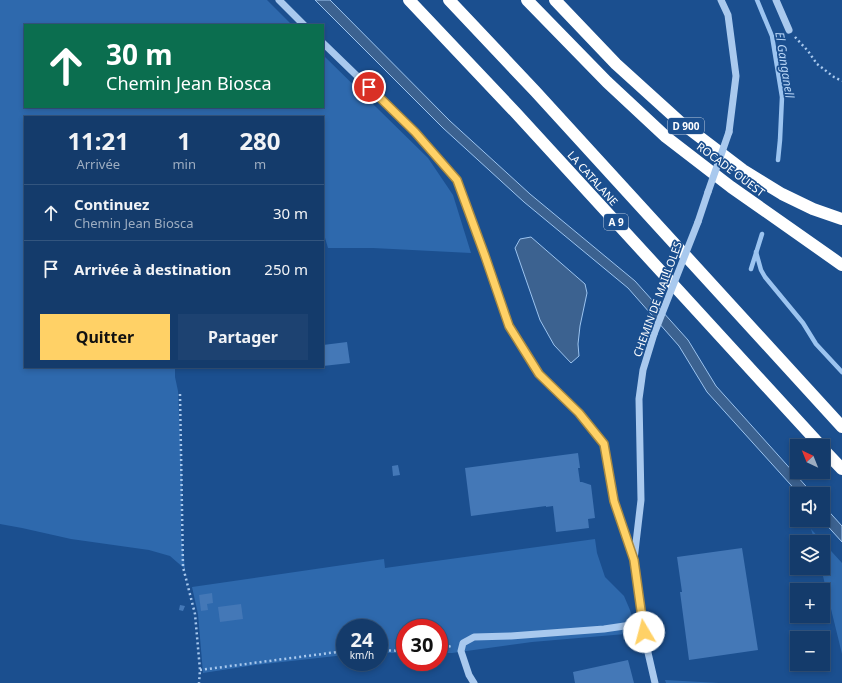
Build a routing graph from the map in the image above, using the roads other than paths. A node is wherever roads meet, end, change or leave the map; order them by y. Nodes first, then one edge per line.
1 (278, 0) edge
2 (409, 0) edge
3 (449, 0) edge
4 (527, 0) edge
5 (555, 0) edge
6 (720, 0) edge
7 (776, 0) edge
8 (303, 24) edge
9 (789, 30) road end
10 (324, 44) edge
11 (842, 219) edge
12 (798, 234) junction
13 (842, 265) edge
14 (842, 272) edge
15 (842, 427) edge
16 (815, 439) edge
17 (830, 457) edge
18 (842, 470) edge
19 (634, 560) junction
20 (642, 618) junction
21 (474, 683) edge
22 (655, 683) edge

1 - 8 street
2 - 16 highway, LA CATALANE / A 9
3 - 15 highway, LA CATALANE / A 9
4 - 12 highway, ROCADE OUEST / D 900
5 - 11 highway, ROCADE OUEST / D 900
6 - 19 street, CHEMIN DE MAILLOLES, bridge
7 - 9 street
10 - 19 street
12 - 13 highway, ROCADE OUEST / D 900
12 - 14 highway
17 - 18 highway
19 - 20 street, CHEMIN DE MAILLOLES
20 - 21 street
20 - 22 street, CHEMIN DE MAILLOLES

